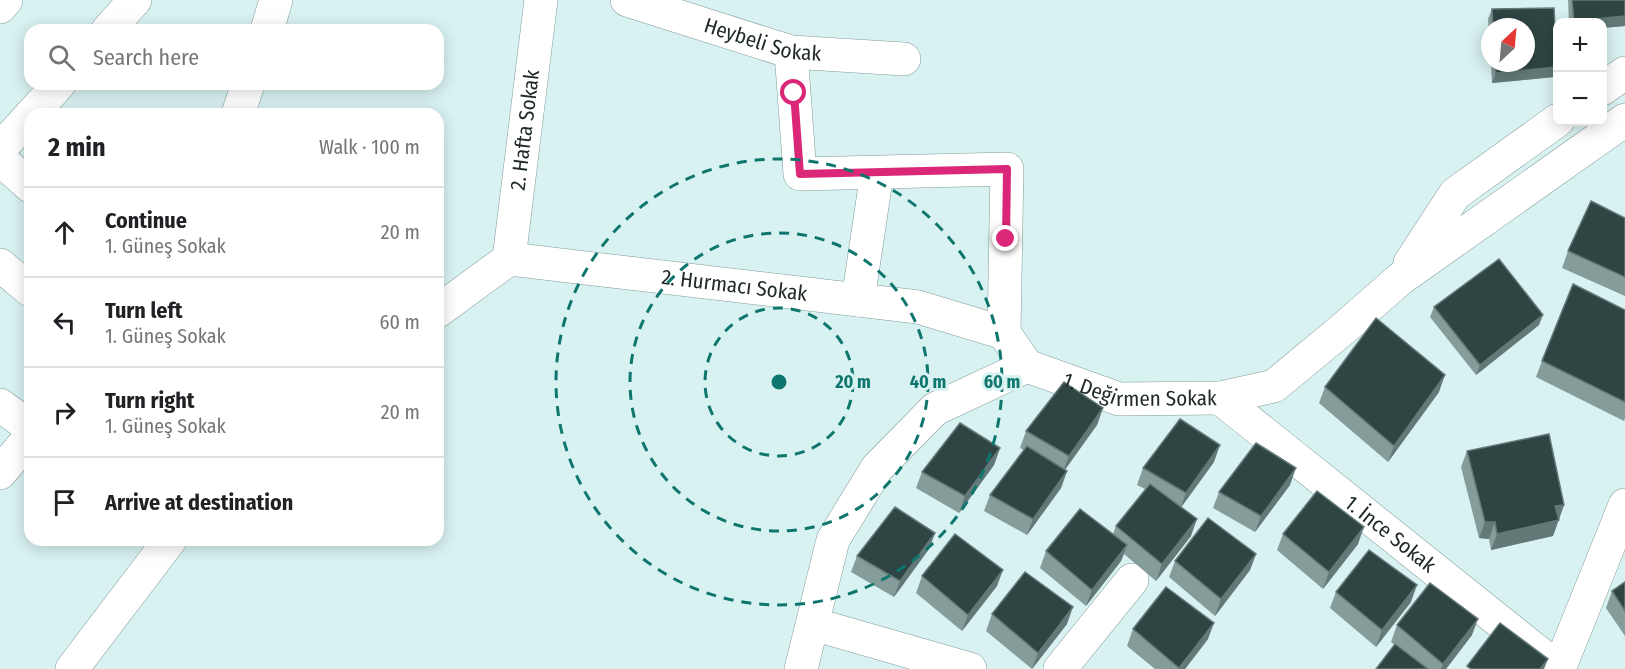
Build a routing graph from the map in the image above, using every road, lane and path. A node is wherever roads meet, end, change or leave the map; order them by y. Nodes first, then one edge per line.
1 (135, 0) edge
2 (541, 0) edge
3 (627, 0) edge
4 (113, 24) edge
5 (791, 52) junction
6 (904, 59) dead end
7 (1625, 74) edge
8 (1607, 86) edge
9 (54, 90) edge
10 (246, 90) edge
11 (37, 108) edge
12 (240, 108) edge
13 (1625, 120) edge
14 (24, 123) edge
15 (1553, 123) edge
16 (0, 149) edge
17 (0, 159) edge
18 (877, 173) junction
19 (24, 181) edge
20 (509, 259) junction
21 (0, 265) edge
22 (1400, 279) junction
23 (24, 285) edge
24 (858, 300) junction
25 (444, 308) edge
26 (1004, 333) junction
27 (1027, 366) junction
28 (1220, 398) junction
29 (0, 405) edge
30 (24, 423) edge
31 (24, 444) edge
32 (0, 473) edge
33 (1625, 506) edge
34 (165, 546) edge
35 (1132, 580) dead end
36 (813, 624) junction
37 (72, 669) edge
38 (801, 669) edge
39 (970, 669) edge
40 (1060, 669) edge
41 (1559, 669) edge

1 - 4 street
2 - 20 street, 2. Hafta Sokak
3 - 5 street, Heybeli Sokak
5 - 6 street, Heybeli Sokak
5 - 18 street
7 - 8 street
9 - 11 street
10 - 12 street
13 - 22 street, 1. Değirmen Sokak
14 - 16 street
15 - 22 street, 1. Değirmen Sokak
17 - 19 street
18 - 24 street
18 - 26 street
20 - 24 street, 2. Hurmacı Sokak
20 - 25 street
21 - 23 street
22 - 28 street, 1. Değirmen Sokak
24 - 26 street, 2. Hurmacı Sokak
26 - 27 street
27 - 28 street, 1. Değirmen Sokak
27 - 36 street
28 - 41 street, 1. İnce Sokak
29 - 30 street
31 - 32 street
33 - 41 street
34 - 37 street
35 - 40 street
36 - 38 street
36 - 39 street

